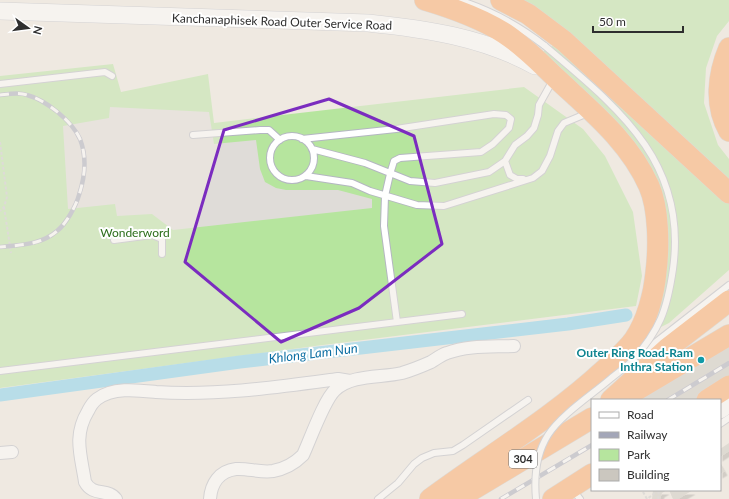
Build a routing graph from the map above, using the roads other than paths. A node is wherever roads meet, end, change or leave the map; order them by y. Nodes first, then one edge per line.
1 (425, 0) edge
2 (458, 0) edge
3 (501, 0) edge
4 (0, 11) edge
5 (554, 44) junction
6 (729, 48) edge
7 (112, 76) dead end
8 (555, 77) junction
9 (0, 84) edge
10 (592, 111) junction
11 (729, 131) edge
12 (193, 135) dead end
13 (302, 139) junction
14 (280, 140) junction
15 (312, 149) junction
16 (505, 161) junction
17 (390, 174) junction
18 (306, 176) junction
19 (533, 178) junction
20 (729, 192) edge
21 (385, 196) junction
22 (114, 240) dead end
23 (162, 254) dead end
24 (729, 285) edge
25 (729, 301) edge
26 (462, 314) dead end
27 (397, 322) junction
28 (729, 335) edge
29 (514, 346) dead end
30 (631, 362) junction
31 (0, 371) edge
32 (350, 381) junction
33 (729, 386) edge
34 (612, 399) edge
35 (623, 399) edge
36 (709, 399) edge
37 (528, 400) dead end
38 (591, 418) edge
39 (591, 475) edge
40 (591, 482) edge
41 (576, 493) edge
42 (116, 499) edge
43 (210, 499) edge
44 (378, 499) edge
45 (430, 499) edge
46 (457, 499) edge
47 (536, 499) edge
48 (553, 499) edge

1 - 8 highway
2 - 5 lane
3 - 5 highway
4 - 8 main road, Kanchanaphisek Road Outer Service Road
5 - 20 highway
5 - 30 lane, bridge
6 - 11 highway
7 - 9 lane
8 - 10 highway
8 - 16 lane
10 - 19 lane
10 - 45 highway
12 - 14 lane
13 - 14 lane
13 - 15 lane
13 - 17 lane
14 - 18 lane
15 - 17 lane
15 - 18 lane
16 - 17 lane
16 - 19 lane
17 - 21 lane
18 - 21 lane
19 - 21 lane
21 - 27 lane
22 - 23 lane
24 - 30 lane, bridge
25 - 34 highway
26 - 27 lane
27 - 31 lane
28 - 35 highway
29 - 32 street
30 - 47 lane, bridge
32 - 42 street
32 - 43 street
33 - 36 highway
37 - 44 lane
38 - 46 highway, 304
39 - 41 highway
40 - 41 main road
41 - 48 highway

